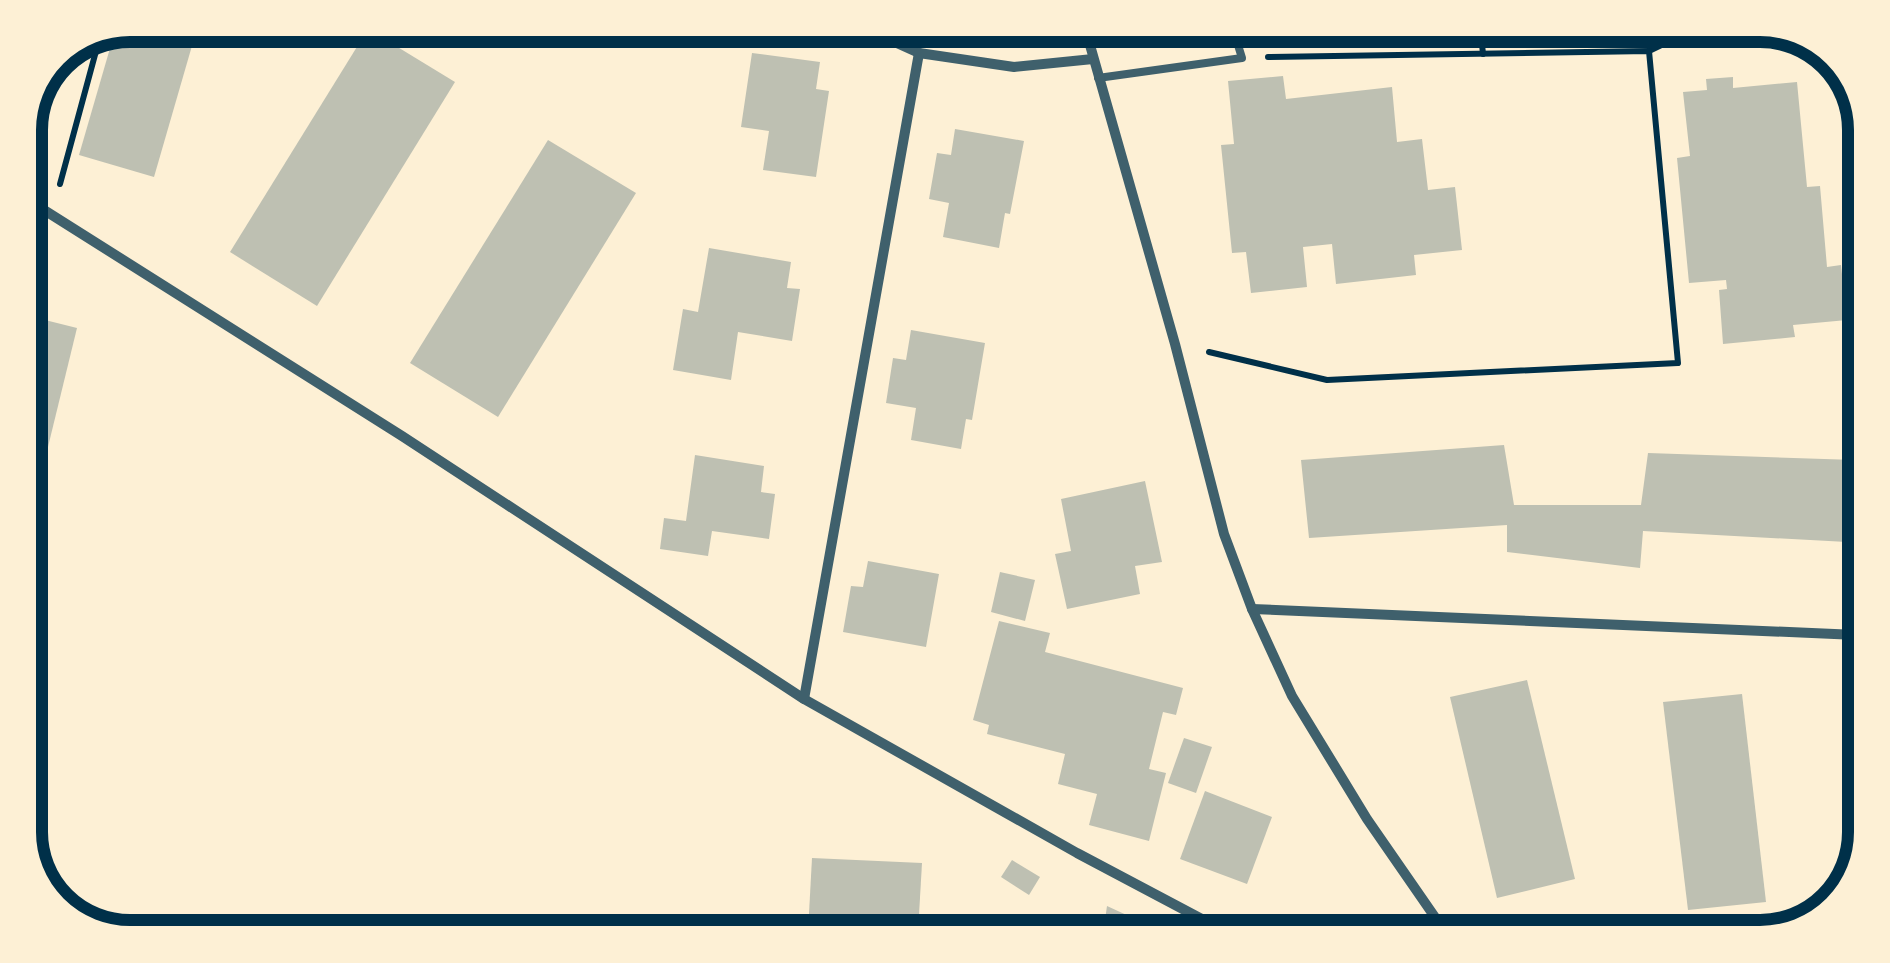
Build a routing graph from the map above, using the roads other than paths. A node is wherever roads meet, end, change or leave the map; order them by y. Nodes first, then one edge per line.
1 (895, 42) edge
2 (1089, 42) edge
3 (1237, 42) edge
4 (919, 53) junction
5 (1093, 59) junction
6 (1098, 78) junction
7 (43, 209) edge
8 (1252, 609) junction
9 (1848, 635) edge
10 (804, 699) junction
11 (1204, 920) edge
12 (1437, 920) edge

1 - 4 street
2 - 5 street
3 - 6 lane
4 - 5 street
4 - 10 street
5 - 6 street
6 - 8 street
7 - 10 street
8 - 9 street
8 - 12 street
10 - 11 street

